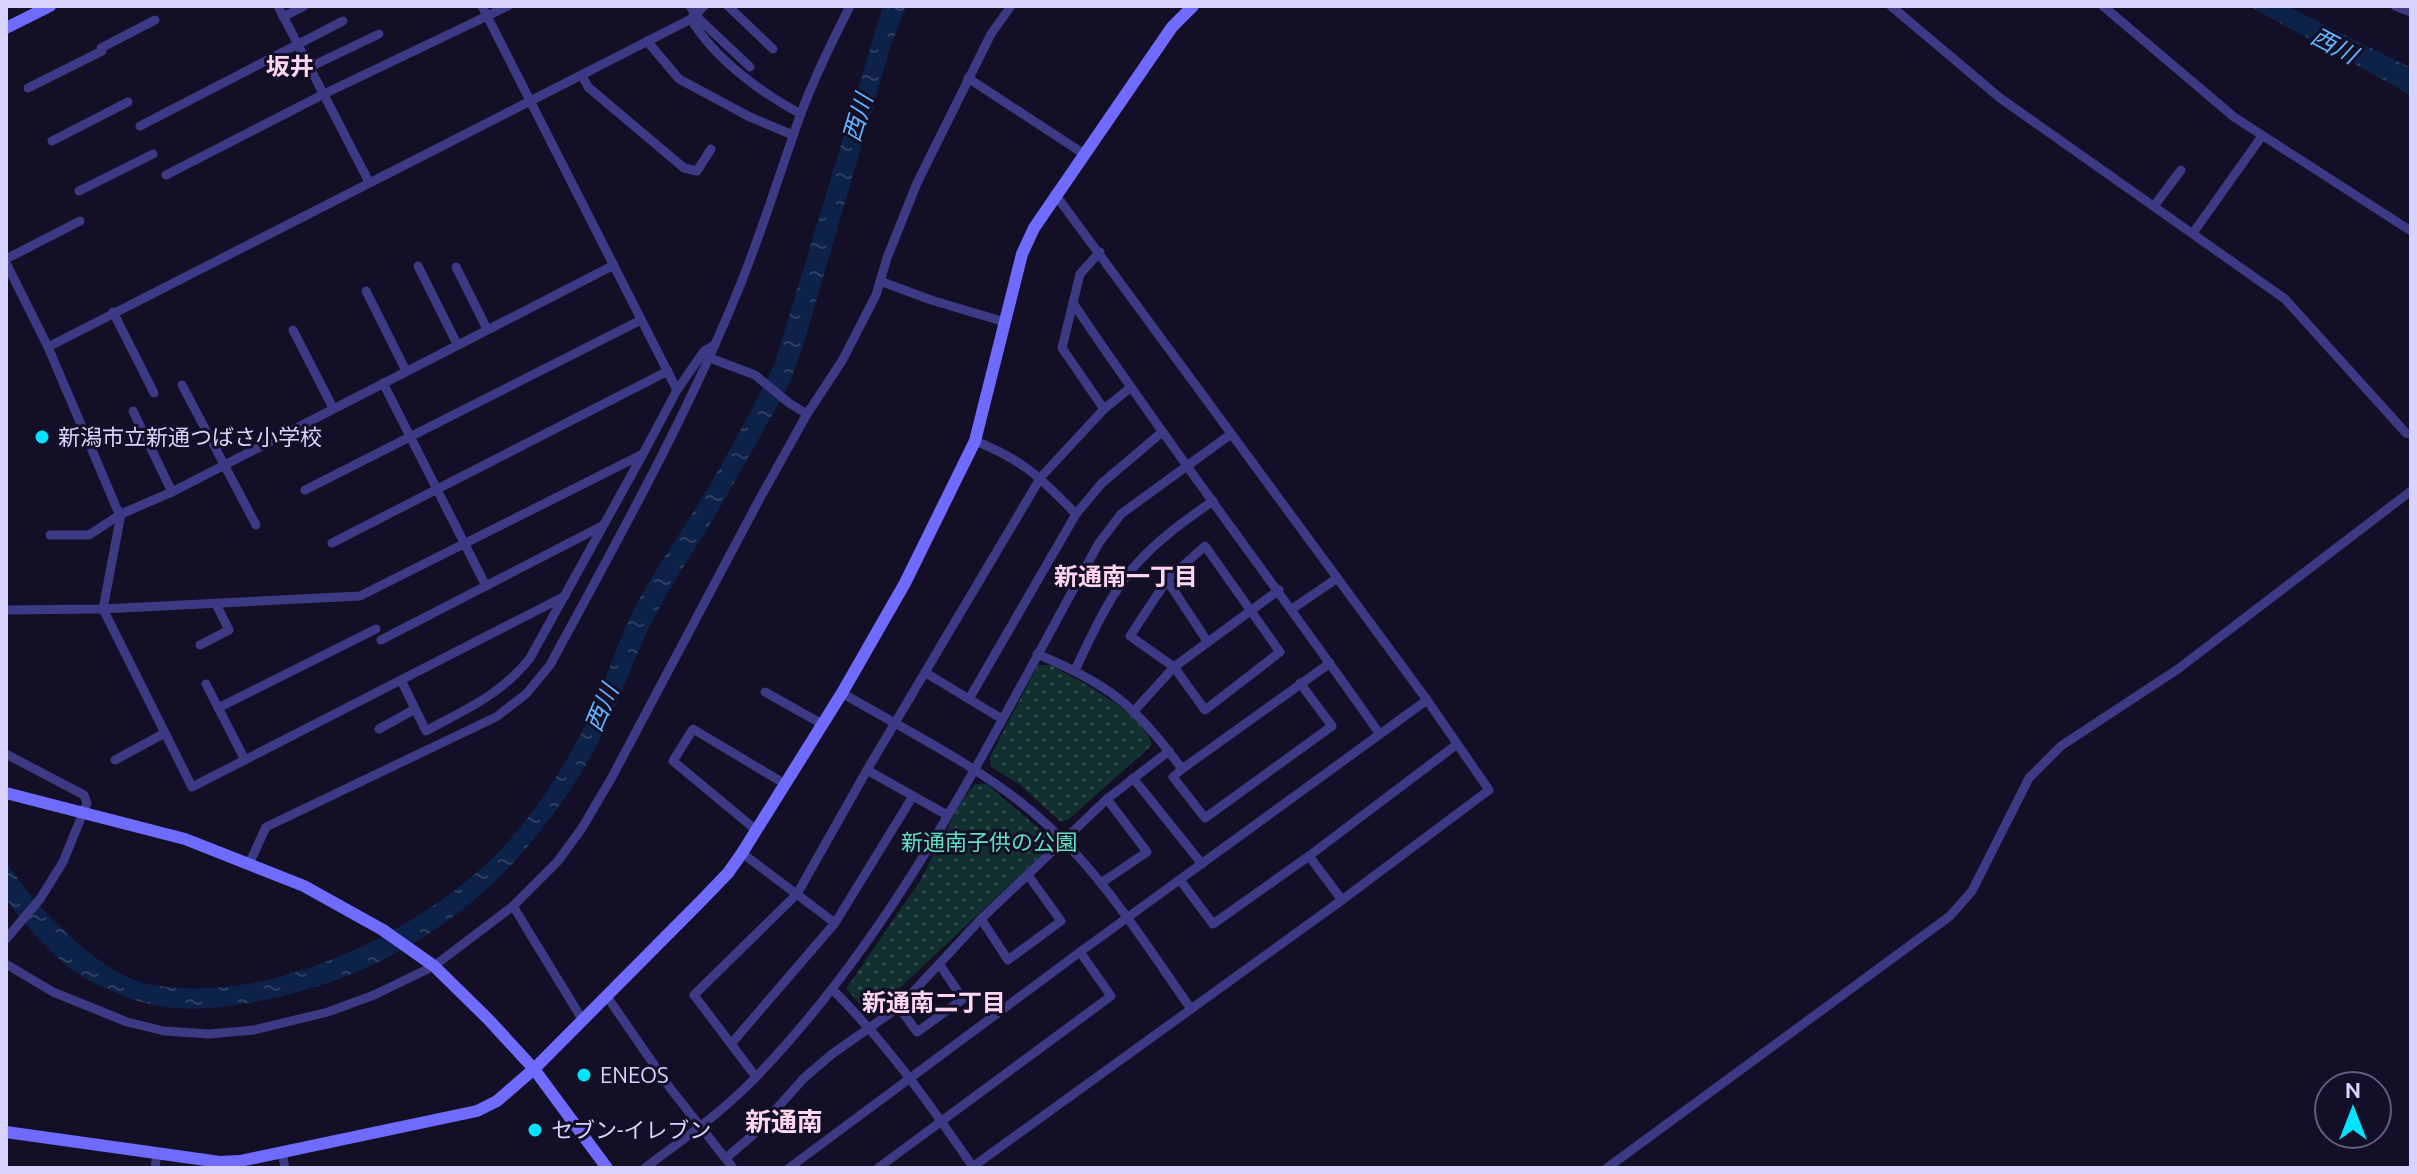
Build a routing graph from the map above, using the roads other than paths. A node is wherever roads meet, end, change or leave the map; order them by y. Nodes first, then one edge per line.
1 (50, 6) edge
2 (278, 6) edge
3 (304, 6) edge
4 (482, 6) edge
5 (508, 6) edge
6 (690, 6) edge
7 (704, 6) edge
8 (728, 6) edge
9 (850, 6) edge
10 (1011, 6) edge
11 (1193, 6) edge
12 (1891, 6) edge
13 (2103, 6) edge
14 (2395, 6) edge
15 (2411, 12) edge
16 (283, 17) junction
17 (487, 17) junction
18 (694, 18) junction
19 (155, 20) dead end
20 (343, 21) dead end
21 (6, 28) edge
22 (379, 34) dead end
23 (647, 41) junction
24 (299, 46) junction
25 (773, 49) dead end
26 (310, 67) junction
27 (750, 67) dead end
28 (582, 75) junction
29 (968, 78) junction
30 (28, 88) dead end
31 (324, 94) junction
32 (531, 101) junction
33 (128, 102) dead end
34 (801, 114) junction
35 (140, 126) dead end
36 (793, 135) junction
37 (2262, 136) junction
38 (52, 141) dead end
39 (711, 149) dead end
40 (153, 154) dead end
41 (1084, 154) junction
42 (2181, 170) dead end
43 (166, 175) dead end
44 (369, 182) junction
45 (79, 191) dead end
46 (1055, 194) junction
47 (2154, 206) junction
48 (80, 221) dead end
49 (2411, 231) edge
50 (2193, 233) junction
51 (1100, 252) junction
52 (6, 261) edge
53 (614, 265) junction
54 (418, 266) dead end
55 (456, 267) dead end
56 (880, 281) junction
57 (366, 291) dead end
58 (1073, 303) junction
59 (113, 312) junction
60 (641, 320) junction
61 (1005, 322) junction
62 (487, 329) junction
63 (293, 330) dead end
64 (457, 344) junction
65 (715, 345) junction
66 (48, 347) junction
67 (710, 358) junction
68 (406, 371) junction
69 (668, 371) junction
70 (383, 383) junction
71 (182, 385) dead end
72 (1130, 388) junction
73 (677, 390) junction
74 (154, 393) dead end
75 (333, 408) junction
76 (1104, 409) junction
77 (133, 411) dead end
78 (807, 414) junction
79 (1161, 433) junction
80 (1231, 434) junction
81 (2411, 434) edge
82 (411, 436) junction
83 (975, 441) junction
84 (643, 454) junction
85 (224, 465) junction
86 (1185, 466) junction
87 (1041, 477) junction
88 (438, 489) junction
89 (305, 490) dead end
90 (2411, 491) edge
91 (172, 492) junction
92 (1213, 501) junction
93 (121, 514) junction
94 (1076, 514) junction
95 (256, 525) dead end
96 (602, 526) junction
97 (50, 535) dead end
98 (332, 543) dead end
99 (466, 543) junction
100 (1336, 579) junction
101 (1167, 580) junction
102 (486, 586) junction
103 (1279, 590) junction
104 (565, 596) junction
105 (216, 604) junction
106 (103, 609) junction
107 (1292, 609) junction
108 (6, 610) edge
109 (1252, 611) junction
110 (376, 629) dead end
111 (381, 640) dead end
112 (1207, 641) junction
113 (200, 645) dead end
114 (1037, 654) junction
115 (1330, 663) junction
116 (1174, 667) junction
117 (1075, 670) junction
118 (926, 673) junction
119 (401, 680) junction
120 (1300, 683) junction
121 (206, 684) dead end
122 (765, 692) dead end
123 (842, 693) junction
124 (969, 699) junction
125 (1427, 700) junction
126 (218, 708) junction
127 (415, 709) junction
128 (1135, 710) junction
129 (1002, 719) junction
130 (822, 724) junction
131 (894, 724) junction
132 (379, 729) dead end
133 (165, 733) junction
134 (1379, 733) junction
135 (1456, 745) junction
136 (1169, 751) junction
137 (6, 754) edge
138 (115, 760) dead end
139 (245, 760) junction
140 (1182, 769) junction
141 (867, 770) junction
142 (972, 770) junction
143 (1133, 778) junction
144 (785, 784) junction
145 (6, 793) edge
146 (913, 796) junction
147 (1107, 799) junction
148 (81, 814) junction
149 (947, 815) junction
150 (756, 830) junction
151 (1063, 842) junction
152 (742, 853) junction
153 (1309, 856) junction
154 (249, 864) junction
155 (1202, 864) junction
156 (1028, 875) junction
157 (1180, 880) junction
158 (1101, 883) junction
159 (797, 894) junction
160 (1342, 900) junction
161 (513, 906) junction
162 (1128, 918) junction
163 (981, 919) junction
164 (835, 923) junction
165 (6, 939) edge
166 (1080, 952) junction
167 (6, 964) edge
168 (940, 965) junction
169 (434, 966) junction
170 (833, 990) junction
171 (606, 995) junction
172 (899, 1007) junction
173 (1191, 1009) junction
174 (582, 1019) junction
175 (871, 1027) junction
176 (731, 1044) junction
177 (534, 1069) junction
178 (756, 1077) junction
179 (912, 1077) junction
180 (942, 1122) junction
181 (700, 1126) junction
182 (6, 1132) edge
183 (282, 1152) junction
184 (157, 1153) junction
185 (726, 1158) junction
186 (972, 1167) edge
187 (155, 1168) edge
188 (285, 1168) edge
189 (607, 1168) edge
190 (645, 1168) edge
191 (733, 1168) edge
192 (789, 1168) edge
193 (878, 1168) edge
194 (1607, 1168) edge

1 - 21 street
2 - 16 street
3 - 16 street
4 - 17 street
5 - 17 street
6 - 18 street
7 - 18 street
8 - 25 street
9 - 34 street
10 - 29 street
11 - 41 street
12 - 47 street
13 - 37 street
14 - 15 street
16 - 24 street
17 - 31 street
17 - 32 street
18 - 23 street
18 - 27 street
18 - 34 street
19 - 30 street
20 - 24 street
22 - 26 street
23 - 28 street
23 - 36 street
24 - 26 street
24 - 35 street
26 - 31 street
28 - 32 street
28 - 39 street
29 - 41 street
29 - 56 street
31 - 43 street
31 - 44 street
32 - 44 street
32 - 53 street
33 - 38 street
34 - 36 street
36 - 65 street
37 - 49 street
37 - 50 street
40 - 45 street
41 - 46 street
42 - 47 street
44 - 59 street
46 - 51 street
46 - 61 street
47 - 50 street
48 - 52 street
50 - 81 street
51 - 58 street
51 - 80 street
52 - 66 street
53 - 60 street
53 - 62 street
54 - 64 street
55 - 62 street
56 - 61 street
56 - 78 street
57 - 68 street
58 - 72 street
58 - 76 street
59 - 66 street
59 - 74 street
60 - 69 street
60 - 82 street
61 - 83 street
62 - 64 street
63 - 75 street
64 - 68 street
65 - 67 street
65 - 73 street
66 - 93 street
67 - 78 street
67 - 154 street
68 - 70 street
69 - 73 street
69 - 88 street
70 - 75 street
70 - 82 street
71 - 85 street
72 - 76 street
72 - 79 street
73 - 84 street
75 - 85 street
76 - 87 street
77 - 91 street
78 - 161 street
79 - 86 street
79 - 94 street
80 - 86 street
80 - 100 street
82 - 88 street
82 - 89 street
83 - 87 street
83 - 123 street
84 - 96 street
84 - 99 street
85 - 91 street
85 - 95 street
86 - 92 street
86 - 114 street
87 - 94 street
87 - 118 street
88 - 98 street
88 - 99 street
90 - 194 street
91 - 93 street
92 - 103 street
92 - 117 street
93 - 97 street
93 - 106 street
94 - 124 street
96 - 102 street
96 - 104 street
99 - 102 street
99 - 105 street
100 - 107 street
100 - 125 street
101 - 109 street
101 - 112 street
101 - 116 street
102 - 111 street
103 - 107 street
103 - 109 street
104 - 119 street
104 - 127 street
105 - 106 street
105 - 113 street
106 - 108 street
106 - 133 street
107 - 115 street
109 - 112 street
109 - 116 street
110 - 126 street
112 - 116 street
114 - 117 street
114 - 129 street
115 - 120 street
115 - 134 street
116 - 128 street
117 - 128 street
118 - 124 street
118 - 131 street
119 - 127 street
119 - 139 street
120 - 140 street
120 - 140 street
121 - 126 street
122 - 130 street
123 - 130 street
123 - 131 street
124 - 129 street
125 - 134 street
125 - 135 street
126 - 139 street
127 - 132 street
128 - 136 street
129 - 142 street
130 - 144 street
131 - 141 street
131 - 142 street
133 - 138 street
133 - 139 street
134 - 155 street
135 - 153 street
135 - 160 street
136 - 140 street
136 - 143 street
137 - 148 street
141 - 146 street
141 - 159 street
142 - 149 street
142 - 151 street
143 - 147 street
143 - 155 street
144 - 150 street
144 - 150 street
145 - 148 street
146 - 149 street
146 - 164 street
147 - 151 street
147 - 158 street
148 - 154 street
148 - 165 street
149 - 170 street
150 - 152 street
151 - 156 street
151 - 158 street
152 - 159 street
152 - 171 street
153 - 157 street
153 - 160 street
154 - 169 street
155 - 157 street
156 - 163 street
156 - 163 street
157 - 162 street
158 - 162 street
159 - 164 street
159 - 176 street
160 - 173 street
161 - 169 street
161 - 174 street
162 - 166 street
162 - 173 street
163 - 168 street
164 - 176 street
166 - 179 street
166 - 180 street
167 - 169 street
168 - 172 street
168 - 172 street
169 - 177 street
170 - 175 street
170 - 178 street
171 - 174 street
171 - 181 street
172 - 175 street
173 - 186 street
174 - 177 street
175 - 179 street
175 - 185 street
176 - 178 street
177 - 183 street
177 - 189 street
178 - 181 street
179 - 180 street
179 - 192 street
180 - 186 street
180 - 193 street
181 - 185 street
181 - 190 street
182 - 184 street
183 - 184 street
183 - 188 street
184 - 187 street
185 - 191 street

